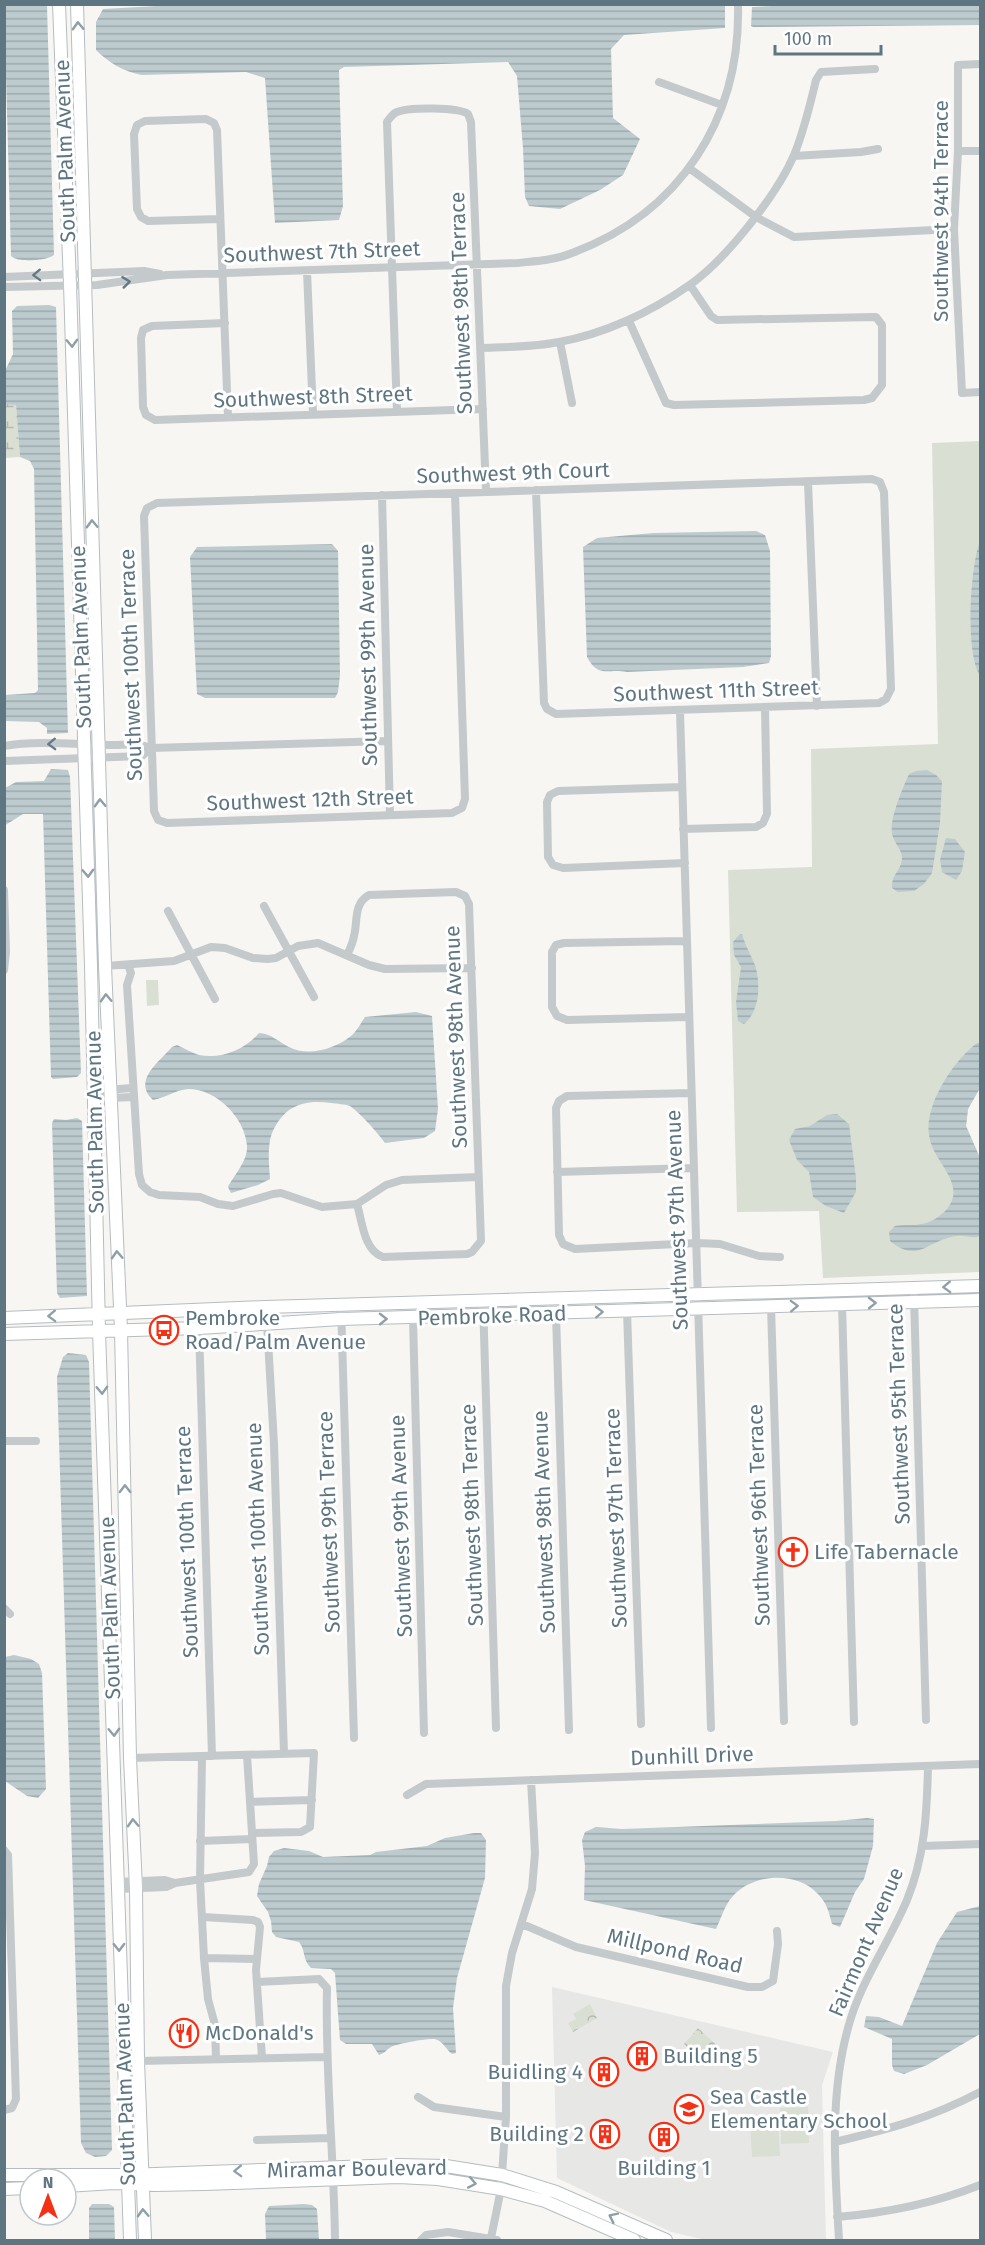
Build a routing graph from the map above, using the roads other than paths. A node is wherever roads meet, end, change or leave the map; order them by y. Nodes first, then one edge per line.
1 (59, 4) edge
2 (77, 4) edge
3 (738, 4) edge
4 (981, 64) edge
5 (875, 69) dead end
6 (659, 82) dead end
7 (722, 105) junction
8 (878, 148) dead end
9 (958, 151) junction
10 (981, 151) edge
11 (794, 156) junction
12 (689, 168) junction
13 (756, 217) junction
14 (220, 219) junction
15 (954, 229) junction
16 (478, 264) junction
17 (392, 268) junction
18 (307, 271) junction
19 (223, 273) junction
20 (4, 277) edge
21 (70, 279) junction
22 (84, 279) junction
23 (690, 285) junction
24 (4, 287) edge
25 (629, 321) junction
26 (225, 323) junction
27 (560, 342) junction
28 (481, 348) junction
29 (981, 392) edge
30 (572, 403) dead end
31 (483, 409) junction
32 (397, 412) junction
33 (313, 414) junction
34 (228, 417) junction
35 (808, 482) junction
36 (536, 490) junction
37 (486, 491) junction
38 (455, 493) junction
39 (382, 495) junction
40 (147, 508) joint
41 (886, 699) joint
42 (817, 706) junction
43 (765, 708) junction
44 (680, 711) junction
45 (388, 741) junction
46 (84, 742) junction
47 (99, 743) junction
48 (4, 746) edge
49 (151, 748) junction
50 (99, 758) junction
51 (85, 759) junction
52 (4, 761) edge
53 (682, 788) junction
54 (390, 815) junction
55 (158, 820) joint
56 (683, 829) junction
57 (685, 863) junction
58 (4, 890) edge
59 (264, 906) dead end
60 (168, 911) dead end
61 (5, 927) edge
62 (686, 941) junction
63 (289, 951) junction
64 (5, 952) edge
65 (191, 954) junction
66 (347, 955) junction
67 (128, 965) junction
68 (105, 966) junction
69 (472, 968) junction
70 (5, 969) edge
71 (314, 997) dead end
72 (215, 999) dead end
73 (689, 1017) junction
74 (110, 1093) junction
75 (133, 1093) junction
76 (691, 1093) junction
77 (94, 1094) junction
78 (693, 1168) junction
79 (557, 1172) junction
80 (478, 1177) junction
81 (357, 1204) junction
82 (697, 1243) junction
83 (780, 1257) dead end
84 (981, 1286) edge
85 (914, 1288) junction
86 (698, 1294) junction
87 (981, 1300) edge
88 (483, 1301) junction
89 (914, 1302) junction
90 (842, 1304) junction
91 (340, 1305) junction
92 (771, 1307) junction
93 (698, 1308) junction
94 (627, 1311) junction
95 (100, 1314) junction
96 (120, 1314) junction
97 (556, 1314) junction
98 (483, 1316) junction
99 (4, 1318) edge
100 (413, 1318) junction
101 (341, 1319) junction
102 (267, 1323) junction
103 (199, 1328) junction
104 (121, 1330) junction
105 (99, 1331) junction
106 (4, 1334) edge
107 (4, 1440) edge
108 (36, 1441) dead end
109 (926, 1719) dead end
110 (784, 1721) dead end
111 (854, 1722) dead end
112 (641, 1724) dead end
113 (496, 1728) dead end
114 (711, 1728) dead end
115 (569, 1730) dead end
116 (424, 1732) dead end
117 (354, 1738) dead end
118 (284, 1754) junction
119 (247, 1755) junction
120 (212, 1756) junction
121 (202, 1757) junction
122 (130, 1758) junction
123 (981, 1764) edge
124 (928, 1766) junction
125 (531, 1780) junction
126 (407, 1795) dead end
127 (312, 1800) junction
128 (250, 1802) junction
129 (252, 1836) junction
130 (200, 1841) junction
131 (981, 1844) edge
132 (922, 1846) junction
133 (4, 1850) edge
134 (200, 1880) junction
135 (136, 1885) junction
136 (117, 1886) junction
137 (203, 1917) junction
138 (522, 1924) junction
139 (777, 1931) dead end
140 (204, 1958) junction
141 (258, 1959) junction
142 (257, 1982) junction
143 (327, 2057) junction
144 (262, 2058) junction
145 (216, 2059) junction
146 (138, 2061) junction
147 (981, 2092) edge
148 (418, 2097) dead end
149 (8, 2109) edge
150 (506, 2117) junction
151 (331, 2138) junction
152 (257, 2140) dead end
153 (835, 2142) junction
154 (334, 2173) junction
155 (4, 2175) edge
156 (502, 2175) junction
157 (128, 2179) junction
158 (142, 2179) junction
159 (78, 2185) edge
160 (981, 2185) edge
161 (501, 2189) junction
162 (837, 2217) junction
163 (494, 2240) edge
164 (130, 2241) edge
165 (145, 2241) edge
166 (335, 2241) edge
167 (421, 2241) edge
168 (634, 2241) edge
169 (666, 2241) edge
170 (838, 2241) edge

1 - 21 main road, South Palm Avenue
22 -> 2 main road, South Palm Avenue
3 - 7 street, Southwest 7th Street
4 - 9 street, Southwest 94th Terrace
5 - 11 street
6 - 7 street
7 - 12 street, Southwest 7th Street
8 - 11 street
9 - 10 street
9 - 15 street, Southwest 94th Terrace
11 - 13 street
12 - 13 street
12 - 16 street, Southwest 7th Street
13 - 15 street
13 - 23 street
14 - 14 street
14 - 19 street
15 - 29 street, Southwest 94th Terrace
16 - 17 street, Southwest 7th Street
16 - 17 street, Southwest 98th Terrace
16 - 28 street, Southwest 98th Terrace
17 - 18 street, Southwest 7th Street
17 - 32 street
18 - 19 street, Southwest 7th Street
18 - 33 street
19 - 22 street, Southwest 7th Street
19 - 26 street
21 -> 20 street, Southwest 7th Street
21 - 22 street, Southwest 7th Street
21 - 24 street, Southwest 7th Street
21 -> 46 main road, South Palm Avenue
47 -> 22 main road, South Palm Avenue
23 - 25 street
23 - 25 street
25 - 27 street
26 - 34 street
26 - 34 street, Southwest 8th Street
27 - 28 street
27 - 30 street
28 - 31 street, Southwest 98th Terrace
31 - 32 street, Southwest 8th Street
31 - 37 street, Southwest 98th Terrace
32 - 33 street, Southwest 8th Street
33 - 34 street, Southwest 8th Street
35 - 36 street, Southwest 9th Court
35 - 41 street, Southwest 9th Court
35 - 42 street
36 - 37 street, Southwest 9th Court
36 - 44 street, Southwest 11th Street
37 - 38 street, Southwest 9th Court
38 - 39 street, Southwest 9th Court
38 - 54 street, Southwest 12th Street
39 - 40 street, Southwest 9th Court
39 - 45 street, Southwest 99th Avenue
40 - 49 street, Southwest 100th Terrace
41 - 42 street, Southwest 11th Street
42 - 43 street, Southwest 11th Street
43 - 44 street, Southwest 11th Street
43 - 56 street
44 - 53 street, Southwest 97th Avenue
45 - 49 street
45 - 54 street, Southwest 99th Avenue
46 - 47 street
46 -> 48 street
46 - 51 main road, South Palm Avenue
47 - 49 street
47 - 50 main road, South Palm Avenue
49 - 50 street
49 - 55 street, Southwest 100th Terrace
50 - 51 street
68 -> 50 main road, South Palm Avenue
51 - 52 street
51 -> 77 main road, South Palm Avenue
53 - 56 street, Southwest 97th Avenue
53 - 57 street
54 - 55 street, Southwest 12th Street
56 - 57 street, Southwest 97th Avenue
57 - 62 street, Southwest 97th Avenue
58 - 61 street
59 - 63 street
60 - 65 street
61 - 64 street
62 - 73 street, Southwest 97th Avenue
62 - 73 street
63 - 65 street
63 - 66 street
63 - 71 street
64 - 70 street
65 - 67 street
65 - 72 street
66 - 69 street
66 - 69 street, Southwest 98th Avenue
67 - 68 street
67 - 75 street
74 -> 68 main road, South Palm Avenue
69 - 80 street, Southwest 98th Avenue
73 - 76 street, Southwest 97th Avenue
74 - 75 street
74 - 77 street
96 -> 74 main road, South Palm Avenue
75 - 81 street
76 - 78 street, Southwest 97th Avenue
76 - 79 street
77 - 95 main road, South Palm Avenue
78 - 79 street
78 - 82 street, Southwest 97th Avenue
79 - 82 street
80 - 81 street
80 - 81 street, Southwest 98th Avenue
82 - 83 street
82 - 86 street, Southwest 97th Avenue
84 -> 85 main road, Pembroke Road
85 - 86 main road, Pembroke Road
85 - 89 street, Southwest 95th Terrace
86 - 88 main road, Pembroke Road
86 - 93 street, Southwest 97th Avenue
87 - 89 main road, Pembroke Road
88 - 91 main road, Pembroke Road
88 - 98 street, Southwest 98th Terrace
90 -> 89 main road, Pembroke Road
89 - 109 street, Southwest 95th Terrace
92 -> 90 main road, Pembroke Road
90 - 111 street
91 - 96 main road, Pembroke Road
91 - 101 street, Southwest 99th Terrace
92 - 93 main road, Pembroke Road
92 - 110 street, Southwest 96th Terrace
93 - 94 main road, Pembroke Road
93 - 114 street, Southwest 97th Avenue
97 -> 94 main road, Pembroke Road
94 - 112 street, Southwest 97th Terrace
95 - 96 main road, Pembroke Road
95 -> 99 main road, Pembroke Road
95 - 105 main road, South Palm Avenue
96 - 104 main road, South Palm Avenue
97 - 98 main road, Pembroke Road
97 - 115 street, Southwest 98th Avenue
98 - 100 main road, Pembroke Road
98 - 113 street, Southwest 98th Terrace
101 -> 100 main road, Pembroke Road
100 - 116 street, Southwest 99th Avenue
101 - 102 main road, Pembroke Road
101 - 117 street, Southwest 99th Terrace
102 - 103 main road, Pembroke Road
102 - 118 street, Southwest 100th Avenue
103 - 104 main road, Pembroke Road
103 - 120 street, Southwest 100th Terrace
104 - 105 main road, Pembroke Road
122 -> 104 main road, South Palm Avenue
105 - 106 main road, Pembroke Road
105 -> 136 main road, South Palm Avenue
107 - 108 street
118 - 119 street
118 - 127 street
119 - 120 street
119 - 128 street
120 - 121 street
121 - 122 street
121 - 130 street
135 -> 122 main road, South Palm Avenue
123 - 124 street, Dunhill Drive
124 - 125 street, Dunhill Drive
124 - 132 street, Fairmont Avenue
125 - 126 street, Dunhill Drive
125 - 138 street
127 - 128 street
127 - 129 street
128 - 129 street
129 - 130 street
129 - 134 street
130 - 134 street
131 - 132 street
132 - 153 street, Fairmont Avenue
133 - 149 street
134 - 135 street
134 - 137 street
135 - 136 street
135 - 146 main road, South Palm Avenue
136 -> 157 main road, South Palm Avenue
137 - 140 street
137 - 141 street
138 - 139 street, Millpond Road
138 - 150 street
140 - 141 street
140 - 145 street
141 - 142 street
142 - 143 street
142 - 144 street
143 - 144 street
143 - 151 street
144 - 145 street
145 - 146 street
146 - 158 main road, South Palm Avenue
147 - 153 street
148 - 150 street
150 - 156 street
151 - 152 street
151 - 154 street
153 - 162 street, Fairmont Avenue
154 - 156 main road, Miramar Boulevard
154 - 158 main road, Miramar Boulevard
154 -> 161 main road, Miramar Boulevard
154 - 166 street
155 - 157 main road
156 - 161 street
169 -> 156 main road, Miramar Boulevard
157 - 158 main road, Miramar Boulevard
157 - 159 main road
157 - 164 main road, South Palm Avenue
165 -> 158 main road, South Palm Avenue
160 - 162 street
161 - 163 street
161 - 168 main road, Miramar Boulevard
162 - 170 street, Fairmont Avenue
163 - 167 street

